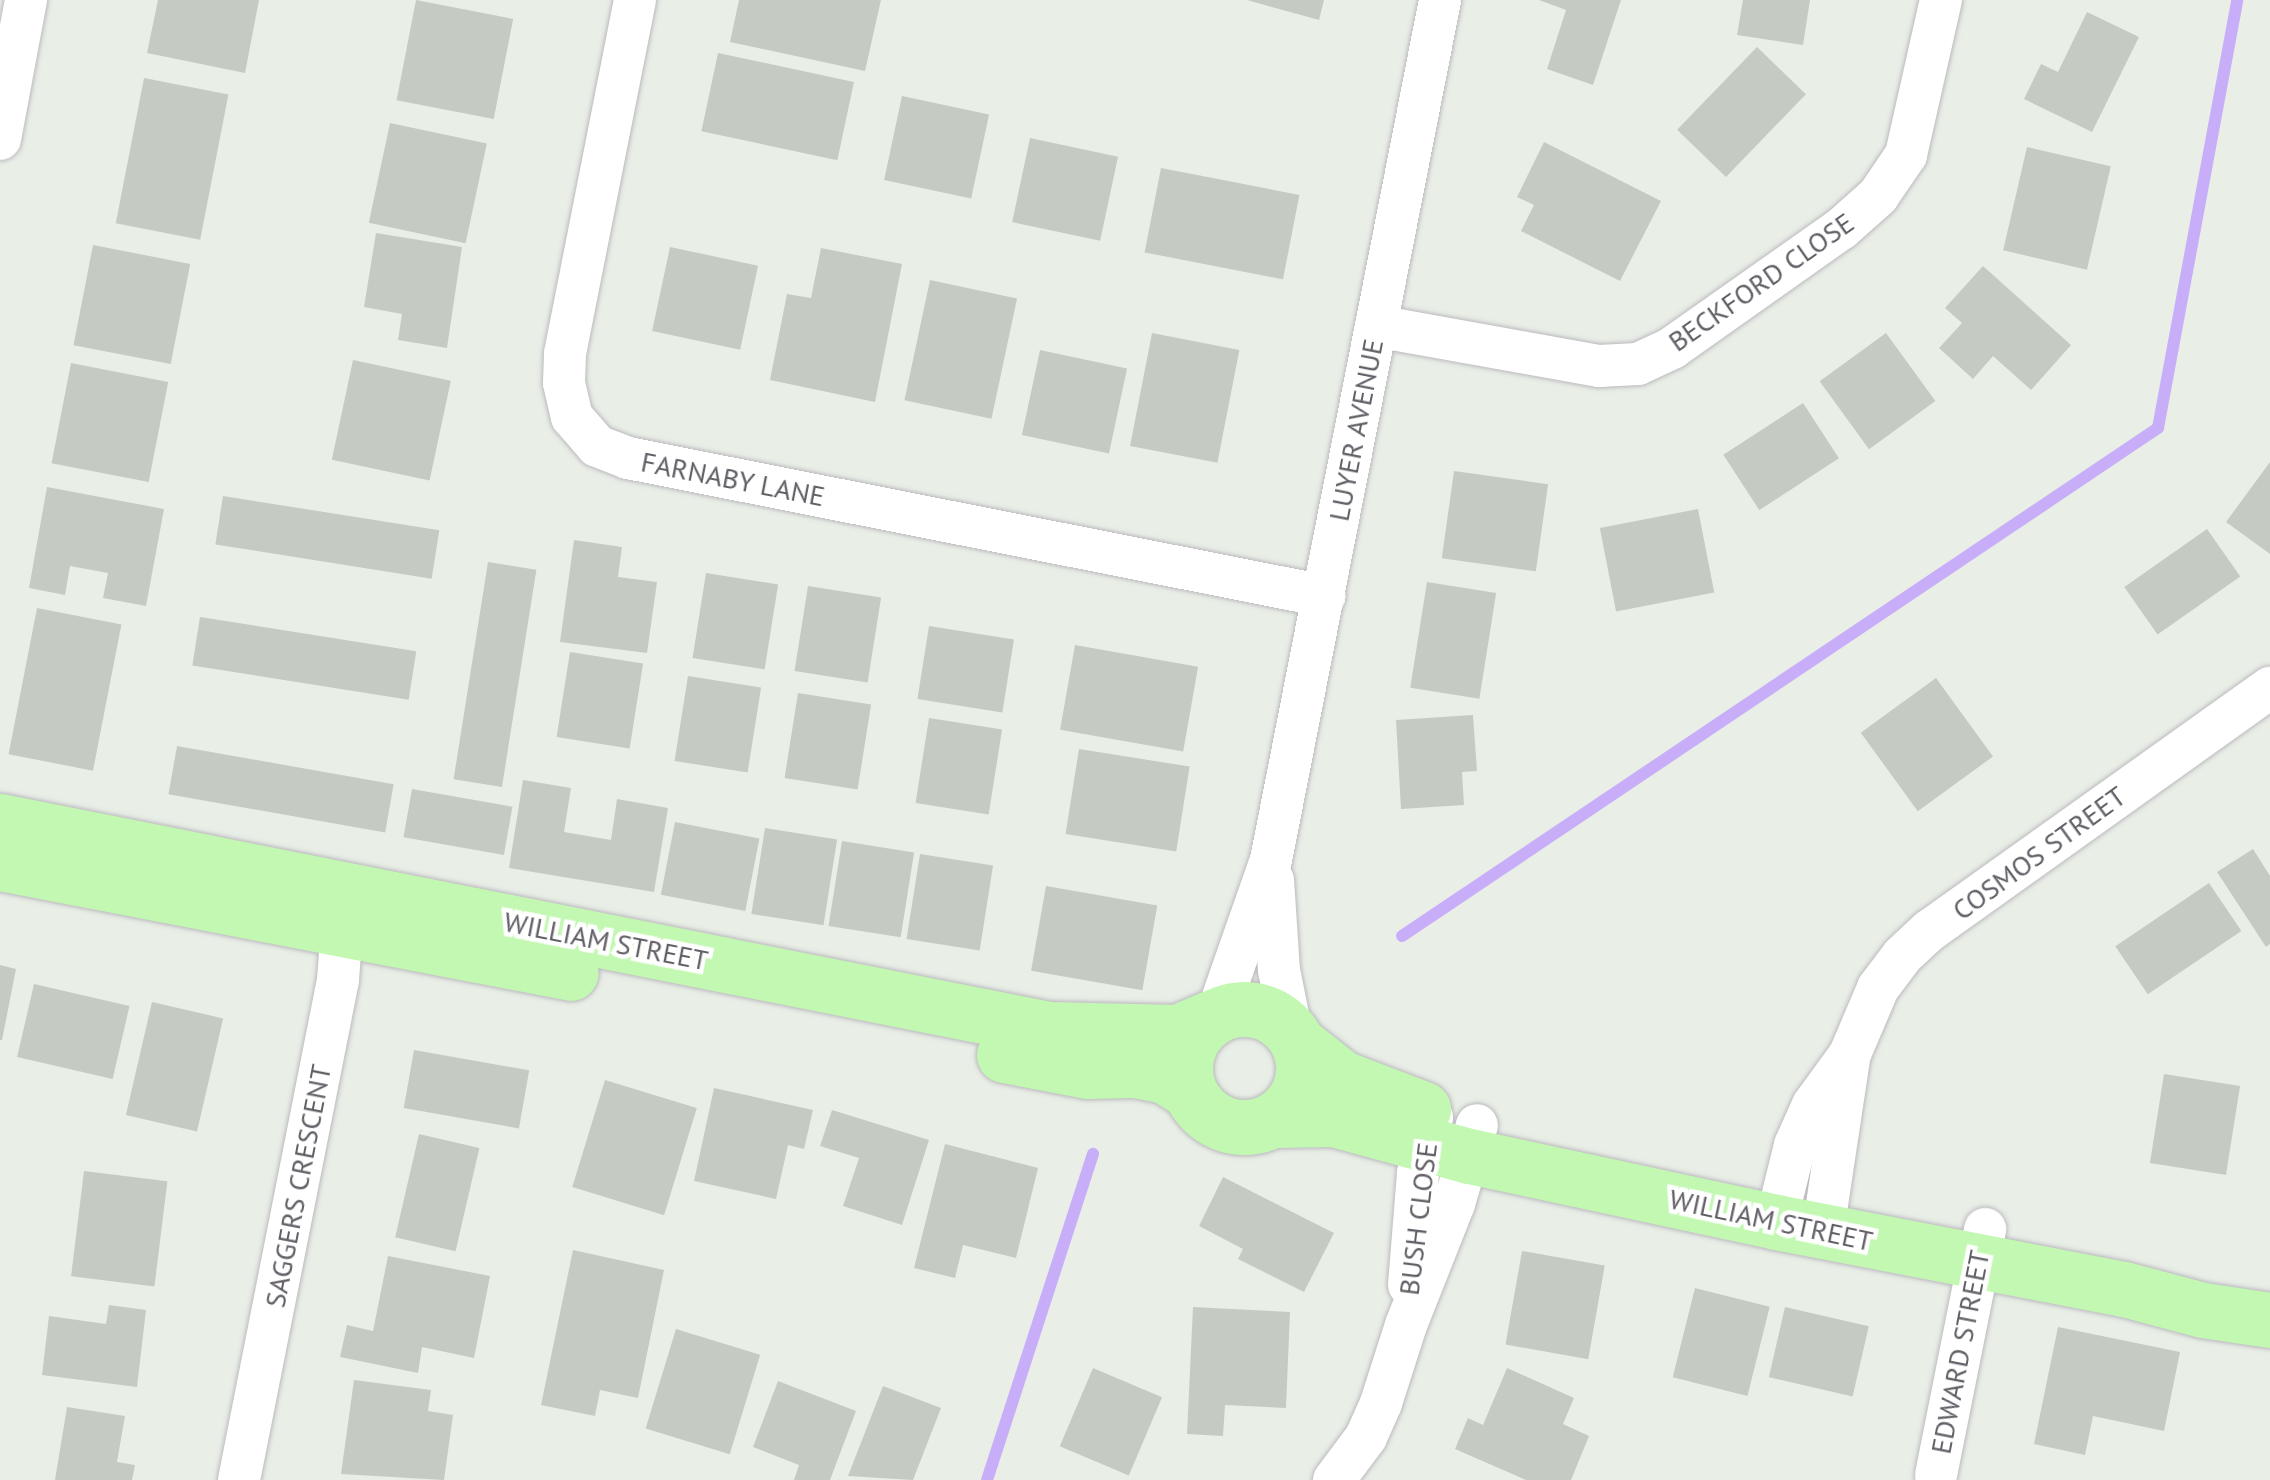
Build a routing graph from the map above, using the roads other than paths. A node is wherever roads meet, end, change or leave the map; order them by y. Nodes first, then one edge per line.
1 (26, 0) edge
2 (635, 0) edge
3 (1440, 0) edge
4 (1941, 0) edge
5 (5, 86) edge
6 (0, 139) edge
7 (1376, 326) junction
8 (1324, 596) junction
9 (2270, 688) edge
10 (0, 821) edge
11 (0, 842) edge
12 (1271, 860) junction
13 (0, 864) edge
14 (142, 891) junction
15 (344, 909) junction
16 (1215, 1016) junction
17 (1295, 1037) junction
18 (1189, 1091) junction
19 (1275, 1120) junction
20 (1451, 1134) junction
21 (1803, 1210) junction
22 (1981, 1245) junction
23 (2270, 1284) edge
24 (2270, 1320) edge
25 (1936, 1475) dead end
26 (239, 1480) edge
27 (1334, 1480) edge

1 - 5 street
2 - 8 street, FARNABY LANE
3 - 7 street, LUYER AVENUE
4 - 7 street, BECKFORD CLOSE
5 - 6 street
7 - 8 street, LUYER AVENUE
8 - 12 street, LUYER AVENUE
9 - 21 street, COSMOS STREET
10 - 15 main road
11 - 14 main road
12 - 16 street, LUYER AVENUE
12 - 17 street, LUYER AVENUE
13 - 14 main road, WILLIAM STREET
14 - 15 main road, WILLIAM STREET
15 - 16 main road, WILLIAM STREET
15 - 18 main road, WILLIAM STREET
15 - 26 street, SAGGERS CRESCENT
16 - 17 main road
16 - 18 main road
17 - 19 main road
17 - 20 main road, WILLIAM STREET
18 - 19 main road
19 - 20 main road, WILLIAM STREET
20 - 21 main road, WILLIAM STREET
20 - 27 street, BUSH CLOSE
21 - 22 main road, WILLIAM STREET
22 - 23 main road, WILLIAM STREET
22 - 24 main road, WILLIAM STREET
22 - 25 street, EDWARD STREET

